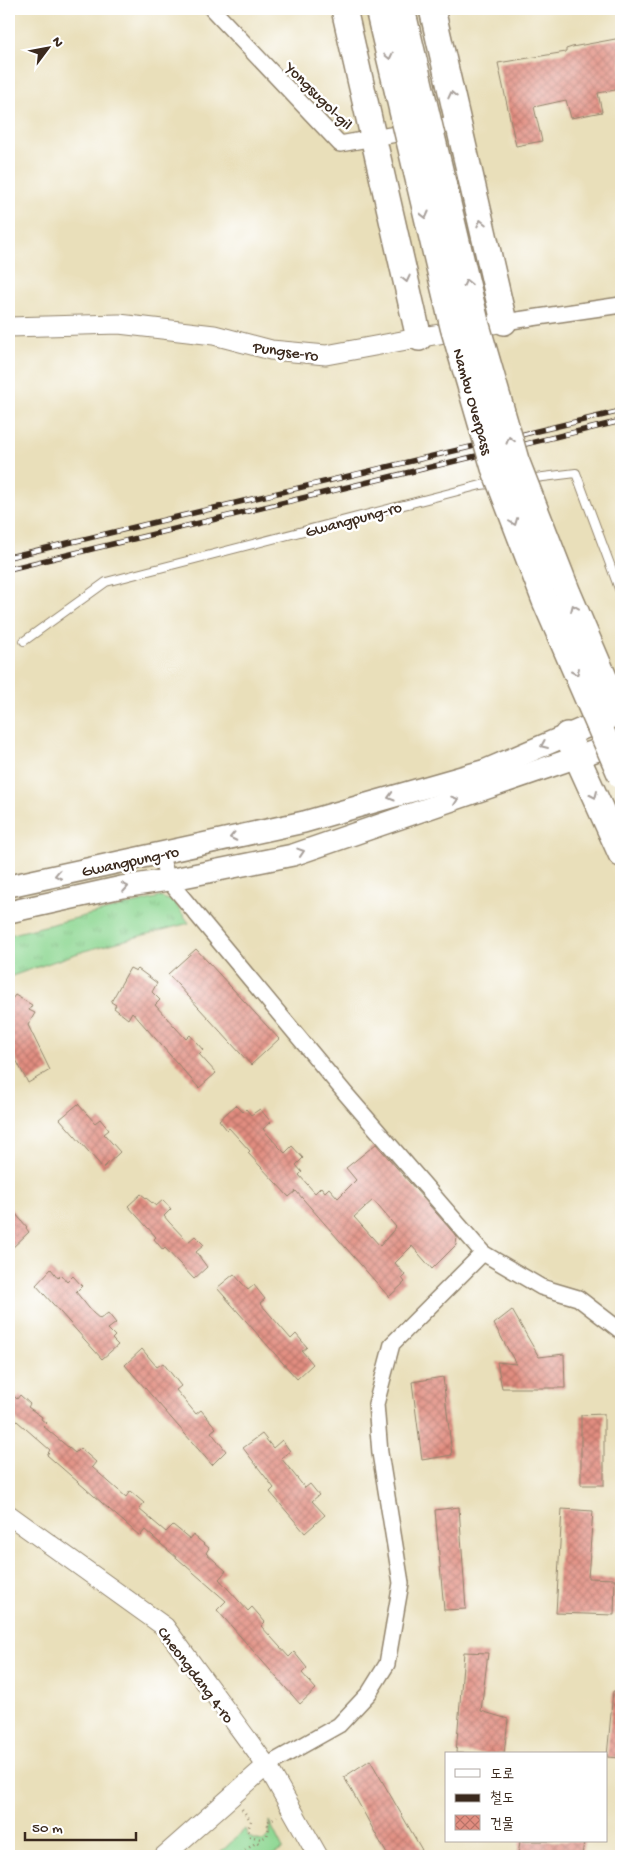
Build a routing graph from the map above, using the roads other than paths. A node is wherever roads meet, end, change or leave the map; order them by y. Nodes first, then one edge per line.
1 (212, 9) edge
2 (344, 9) edge
3 (378, 9) edge
4 (402, 9) edge
5 (432, 9) edge
6 (458, 124) junction
7 (374, 139) junction
8 (621, 305) edge
9 (504, 322) junction
10 (9, 327) edge
11 (419, 338) junction
12 (621, 594) edge
13 (24, 641) dead end
14 (621, 712) edge
15 (621, 717) edge
16 (567, 735) junction
17 (621, 742) edge
18 (578, 758) junction
19 (621, 776) edge
20 (160, 853) junction
21 (621, 854) edge
22 (168, 880) junction
23 (9, 886) edge
24 (9, 912) edge
25 (483, 1253) junction
26 (621, 1331) edge
27 (9, 1515) edge
28 (266, 1766) junction
29 (164, 1856) edge
30 (318, 1856) edge

1 - 7 street, Yongsugol-gil
2 - 7 highway
3 -> 19 highway, Nambu Overpass, bridge
15 -> 4 highway, Nambu Overpass, bridge
6 -> 5 highway
6 - 7 street, Yongsugol-gil
9 -> 6 highway
7 -> 11 highway
8 - 9 street, Pungse-ro
9 - 11 street, Pungse-ro
10 - 11 street, Pungse-ro
12 - 13 lane, Gwangpung-ro
14 - 16 main road, Gwangpung-ro
16 - 18 highway
16 -> 20 main road, Gwangpung-ro
17 - 18 main road, Gwangpung-ro
18 -> 21 highway
22 -> 18 main road, Gwangpung-ro
20 - 22 street
20 -> 23 main road, Gwangpung-ro
24 -> 22 main road, Gwangpung-ro
22 - 25 street
25 - 26 street
25 - 28 street
27 - 28 street, Cheongdang 4-ro
28 - 29 street
28 - 30 street, Cheongdang 4-ro

